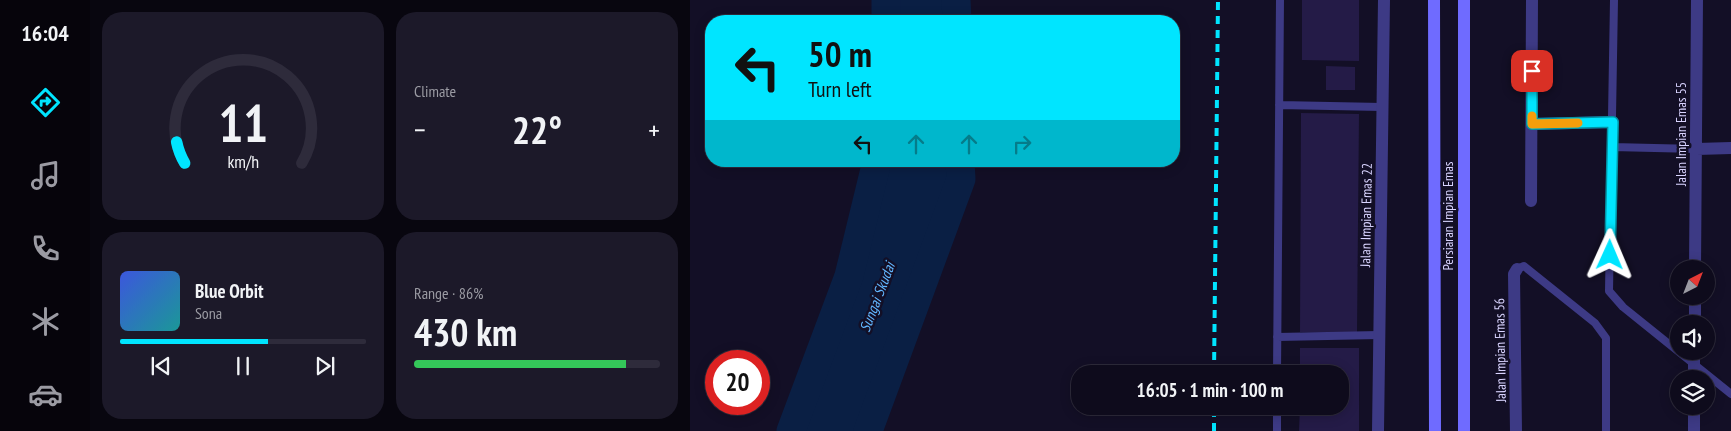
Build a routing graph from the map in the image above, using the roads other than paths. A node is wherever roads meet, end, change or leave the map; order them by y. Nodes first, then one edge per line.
1 (1280, 0) edge
2 (1384, 0) edge
3 (1434, 0) edge
4 (1464, 0) edge
5 (1532, 0) edge
6 (1614, 0) edge
7 (1697, 0) edge
8 (1279, 105) junction
9 (1382, 107) junction
10 (1613, 122) junction
11 (1532, 124) junction
12 (1612, 147) junction
13 (1731, 148) edge
14 (1696, 149) junction
15 (1531, 201) dead end
16 (1695, 260) edge
17 (1517, 269) joint
18 (1379, 335) junction
19 (1278, 337) junction
20 (1670, 341) edge
21 (1696, 360) edge
22 (1277, 365) edge
23 (1731, 394) edge
24 (1277, 415) edge
25 (1694, 415) edge
26 (1277, 431) edge
27 (1378, 431) edge
28 (1435, 431) edge
29 (1464, 431) edge
30 (1516, 431) edge
31 (1606, 431) edge
32 (1694, 431) edge

1 - 8 lane
2 - 9 street, Jalan Impian Emas 22
3 - 28 main road, Persiaran Impian Emas
4 - 29 main road, Persiaran Impian Emas
5 - 11 street
6 - 10 lane
7 - 14 street, Jalan Impian Emas 55
8 - 9 lane
8 - 19 lane
9 - 18 street, Jalan Impian Emas 22
10 - 11 street
10 - 12 lane
11 - 15 street
12 - 14 lane
12 - 20 lane
13 - 14 street
14 - 16 street, Jalan Impian Emas 55
17 - 30 street, Jalan Impian Emas 56
17 - 31 lane
18 - 19 lane
18 - 27 street, Jalan Impian Emas 22
19 - 22 lane
21 - 23 lane
24 - 26 lane
25 - 32 street

